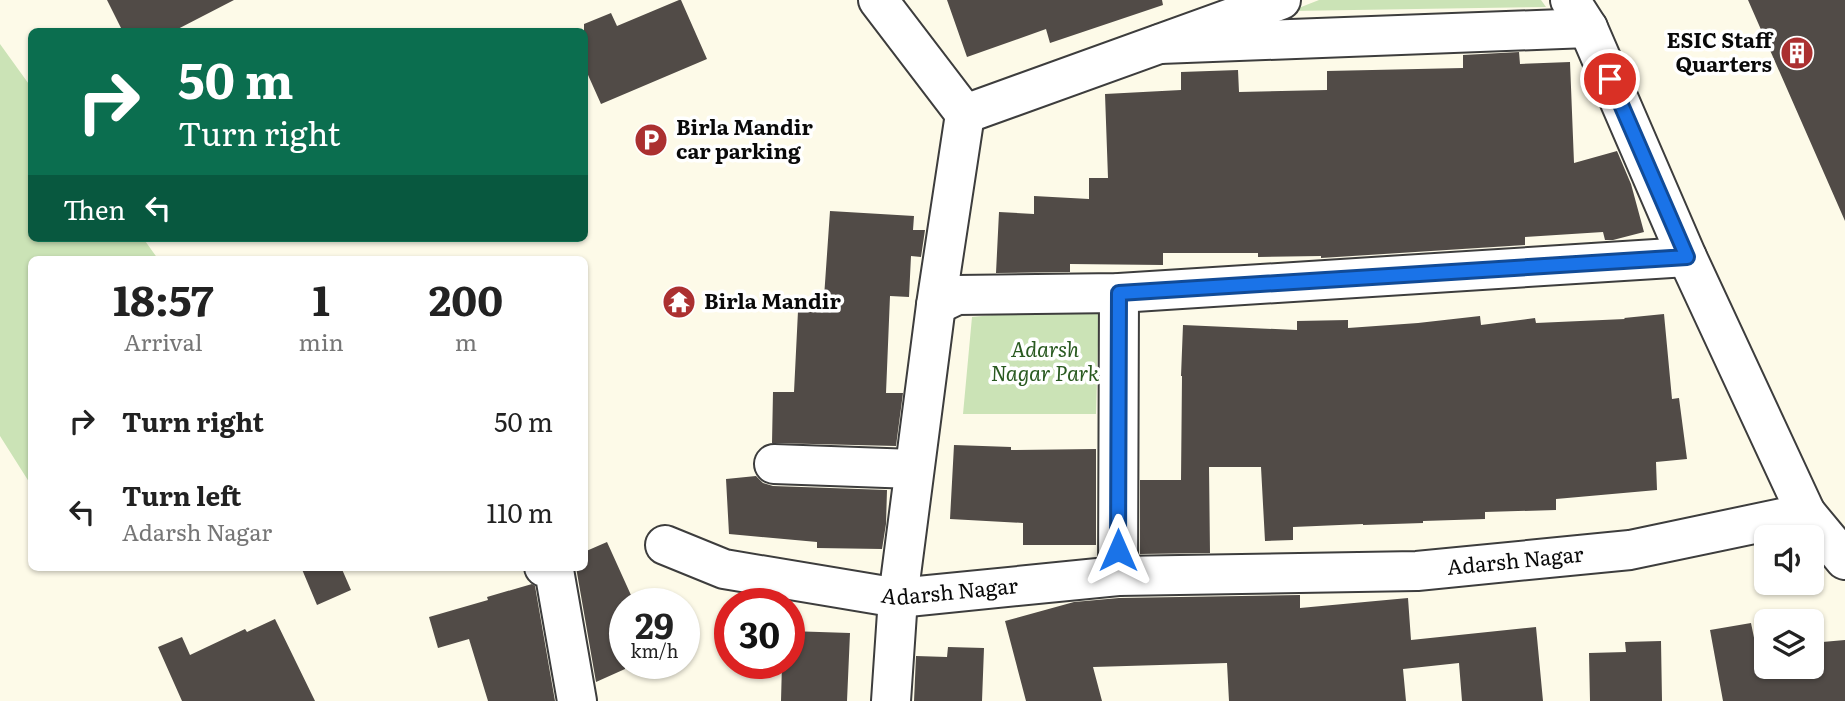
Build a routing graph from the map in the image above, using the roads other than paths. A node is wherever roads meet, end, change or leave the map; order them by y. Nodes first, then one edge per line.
1 (878, 0) edge
2 (1281, 0) edge
3 (1579, 14) edge
4 (1160, 44) junction
5 (965, 114) junction
6 (1687, 257) junction
7 (1119, 293) junction
8 (936, 305) junction
9 (774, 464) dead end
10 (914, 469) junction
11 (1806, 513) junction
12 (665, 545) dead end
13 (1845, 560) edge
14 (554, 571) edge
15 (1118, 576) junction
16 (898, 598) junction
17 (577, 701) edge
18 (891, 701) edge

1 - 5 street
2 - 4 street
3 - 4 street
3 - 6 street
4 - 5 street
5 - 8 street
6 - 7 street
6 - 11 street
7 - 8 street
7 - 15 street
8 - 10 street
9 - 10 street
10 - 16 street
11 - 13 street
11 - 15 street, Adarsh Nagar
12 - 16 street, Adarsh Nagar
14 - 17 street
15 - 16 street, Adarsh Nagar
16 - 18 street

